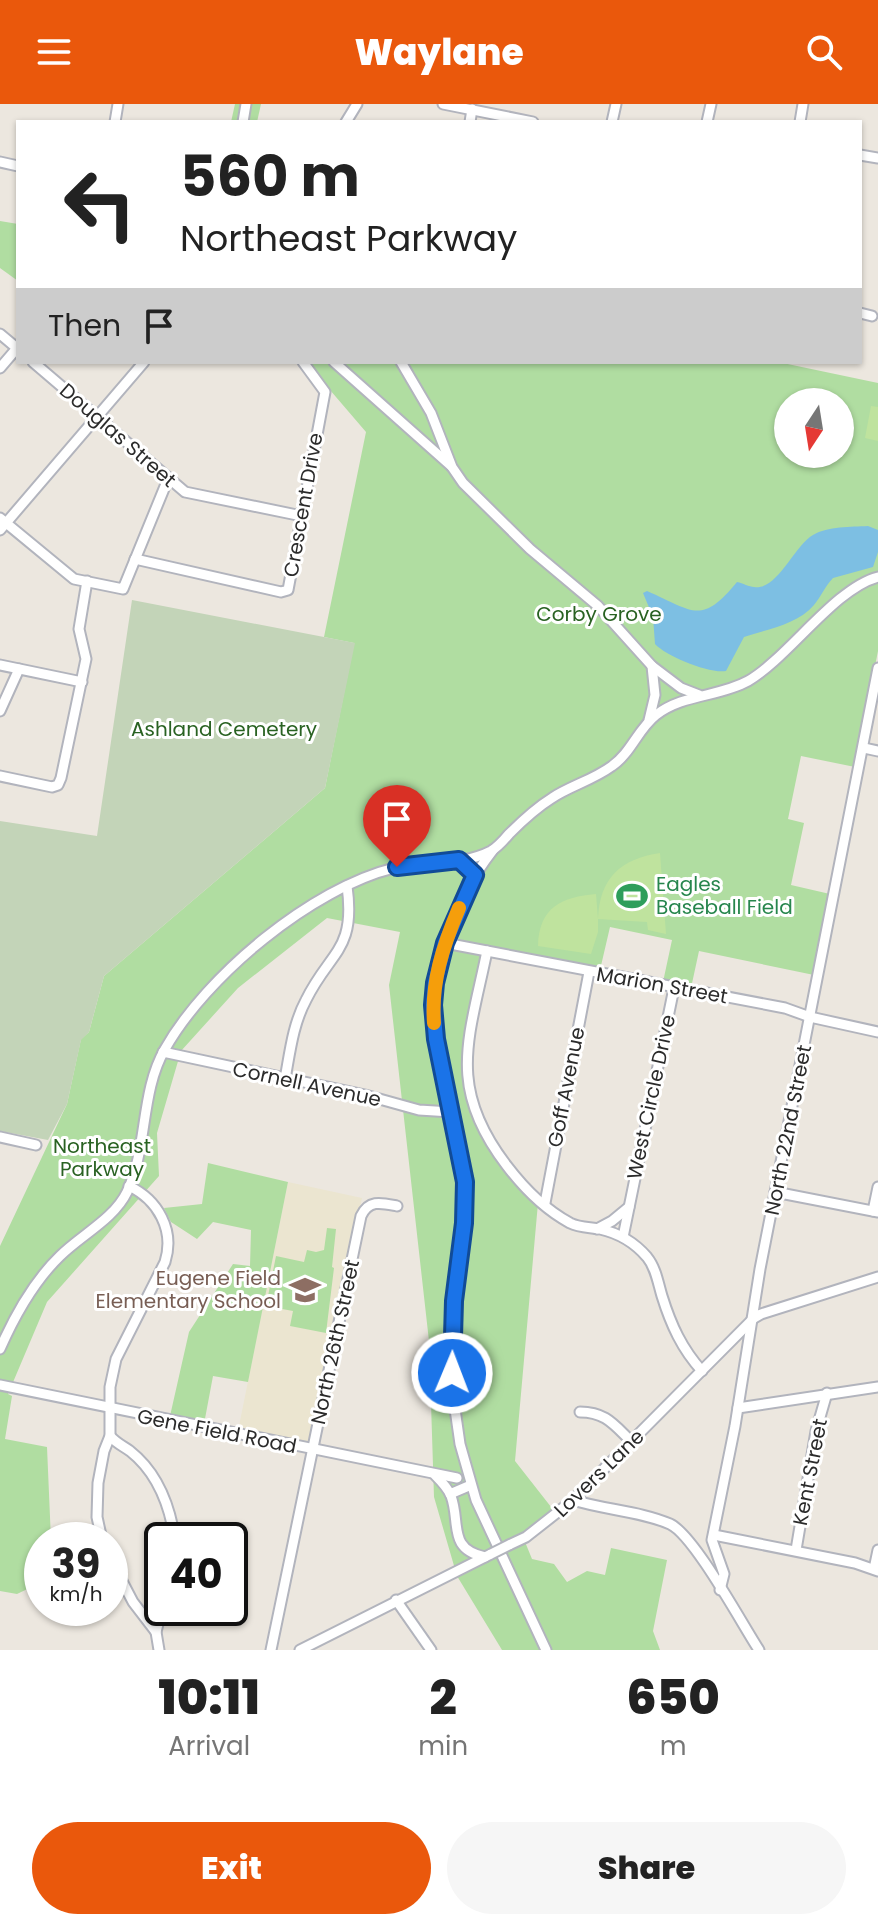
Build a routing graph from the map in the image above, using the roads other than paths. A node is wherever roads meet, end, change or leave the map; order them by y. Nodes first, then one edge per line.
1 (443, 104) edge
2 (472, 109) junction
3 (470, 120) edge
4 (524, 120) edge
5 (862, 314) edge
6 (872, 316) dead end
7 (0, 334) edge
8 (16, 346) edge
9 (16, 350) edge
10 (35, 364) edge
11 (142, 364) edge
12 (304, 364) edge
13 (336, 364) edge
14 (402, 364) edge
15 (0, 368) edge
16 (98, 418) junction
17 (452, 467) junction
18 (168, 479) junction
19 (302, 516) junction
20 (2, 524) edge
21 (135, 559) junction
22 (878, 577) edge
23 (87, 581) junction
24 (0, 665) edge
25 (652, 666) junction
26 (878, 668) edge
27 (19, 669) junction
28 (82, 682) junction
29 (699, 695) junction
30 (0, 711) edge
31 (649, 720) junction
32 (864, 748) junction
33 (878, 751) edge
34 (0, 776) edge
35 (493, 850) junction
36 (459, 860) junction
37 (475, 875) junction
38 (347, 886) junction
39 (445, 943) junction
40 (487, 951) junction
41 (589, 972) junction
42 (674, 988) junction
43 (810, 1017) junction
44 (878, 1032) edge
45 (163, 1052) junction
46 (285, 1079) junction
47 (451, 1112) junction
48 (0, 1137) edge
49 (36, 1145) dead end
50 (129, 1186) junction
51 (878, 1187) edge
52 (775, 1192) junction
53 (545, 1203) junction
54 (397, 1206) dead end
55 (629, 1207) junction
56 (875, 1212) edge
57 (597, 1229) junction
58 (623, 1237) junction
59 (878, 1277) edge
60 (750, 1322) junction
61 (0, 1349) edge
62 (702, 1371) junction
63 (2, 1385) edge
64 (878, 1387) edge
65 (827, 1393) junction
66 (738, 1408) junction
67 (112, 1409) junction
68 (580, 1412) dead end
69 (110, 1436) junction
70 (632, 1442) junction
71 (313, 1450) junction
72 (435, 1475) junction
73 (466, 1480) junction
74 (448, 1491) junction
75 (573, 1500) junction
76 (98, 1522) edge
77 (171, 1522) edge
78 (714, 1535) junction
79 (464, 1548) junction
80 (796, 1550) junction
81 (878, 1550) edge
82 (488, 1555) junction
83 (460, 1569) junction
84 (876, 1570) edge
85 (720, 1590) junction
86 (128, 1592) edge
87 (396, 1600) junction
88 (158, 1626) edge
89 (156, 1632) junction
90 (320, 1640) junction
91 (752, 1645) edge
92 (159, 1650) edge
93 (271, 1650) edge
94 (300, 1650) edge
95 (325, 1650) edge
96 (431, 1650) edge
97 (546, 1650) edge
98 (759, 1650) edge

1 - 2 street
2 - 3 street
2 - 4 street
5 - 6 street
7 - 8 street
9 - 15 street
10 - 16 street, Douglas Street
11 - 16 street
12 - 19 street, Crescent Drive
13 - 17 street
14 - 17 street
16 - 18 street, Douglas Street
16 - 20 street
17 - 25 street
18 - 19 street, Douglas Street
18 - 21 street
19 - 21 street, Crescent Drive
20 - 23 street
21 - 23 street
22 - 29 street
23 - 28 street
24 - 27 street
25 - 29 street
25 - 31 street
26 - 32 street, North 22nd Street
27 - 28 street
27 - 30 street
28 - 34 street
29 - 31 street
31 - 35 street
32 - 33 street
32 - 43 street, North 22nd Street
35 - 36 street
35 - 37 street
36 - 37 street
36 - 38 street
37 - 39 street
38 - 45 street
38 - 46 street
39 - 40 street, Marion Street
39 - 47 street
40 - 41 street, Marion Street
40 - 53 street
41 - 42 street, Marion Street
41 - 53 street, Goff Avenue
42 - 43 street, Marion Street
42 - 55 street, West Circle Drive
43 - 44 street, Marion Street
43 - 52 street, North 22nd Street
45 - 46 street, Cornell Avenue
45 - 50 street
46 - 47 street, Cornell Avenue
47 - 73 street
48 - 49 street
50 - 61 street
50 - 67 street
51 - 56 street
52 - 56 street
52 - 60 street, North 22nd Street
53 - 57 street
54 - 71 street, North 26th Street
55 - 57 street, West Circle Drive
55 - 58 street, West Circle Drive
57 - 58 street
58 - 62 street
59 - 60 street, Lovers Lane
60 - 62 street, Lovers Lane
60 - 66 street, North 22nd Street
62 - 70 street, Lovers Lane
63 - 67 street, Gene Field Road
64 - 65 street
65 - 66 street
65 - 80 street, Kent Street
66 - 78 street, North 22nd Street
67 - 69 street
67 - 71 street, Gene Field Road
68 - 70 street
69 - 76 street
69 - 77 street
70 - 75 street, Lovers Lane
71 - 72 street, Gene Field Road
71 - 93 street, North 26th Street
72 - 73 street, Gene Field Road
72 - 74 street
73 - 74 street
73 - 74 street
73 - 97 street
74 - 79 street
75 - 82 street, Lovers Lane, bridge
75 - 85 street
78 - 80 street
78 - 85 street, North 22nd Street
79 - 82 street
79 - 83 street
80 - 84 street
81 - 84 street
82 - 83 street, Lovers Lane
83 - 87 street, Lovers Lane
85 - 91 street
86 - 89 street
87 - 90 street, Lovers Lane
87 - 96 street
88 - 89 street
89 - 92 street
90 - 94 street, Lovers Lane
90 - 95 street
91 - 98 street

